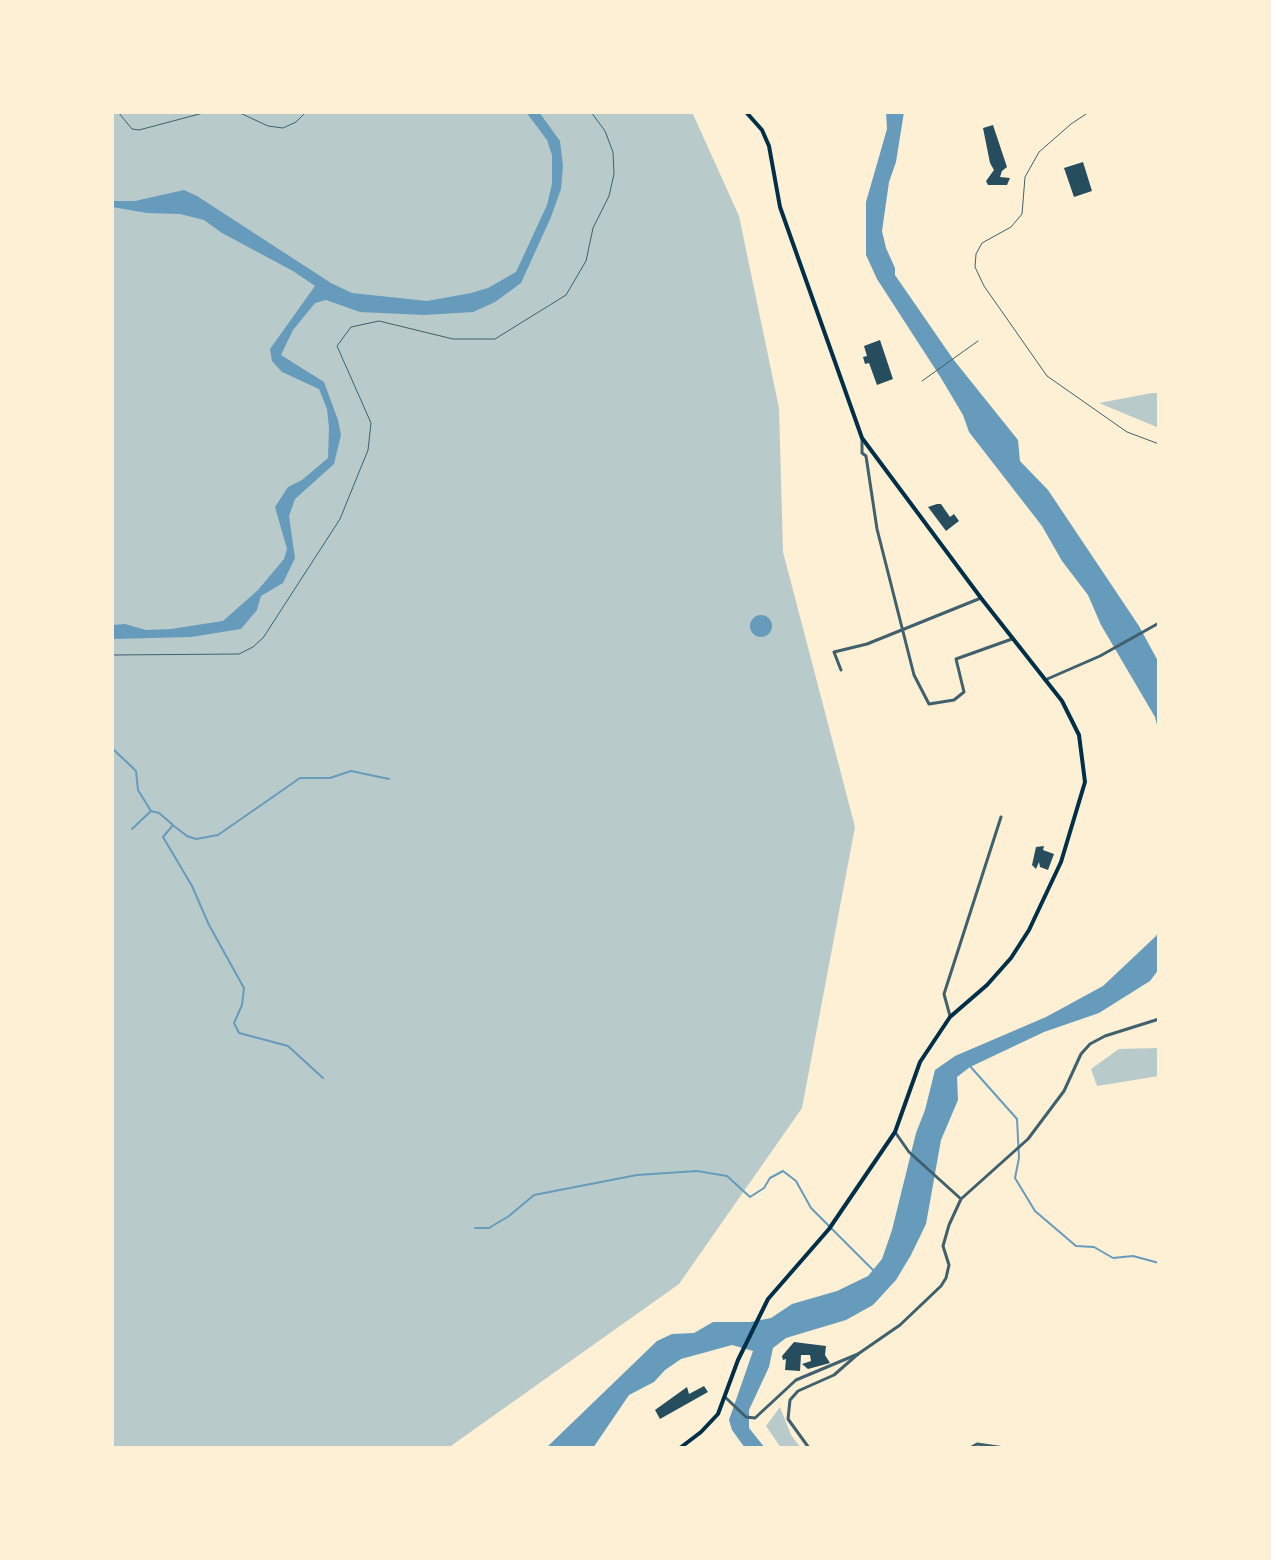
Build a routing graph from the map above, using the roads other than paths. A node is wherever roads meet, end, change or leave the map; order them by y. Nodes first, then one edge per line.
1 (118, 112) edge
2 (207, 112) edge
3 (238, 112) edge
4 (306, 112) edge
5 (591, 112) edge
6 (746, 112) edge
7 (1089, 112) edge
8 (978, 341) dead end
9 (922, 381) dead end
10 (862, 438) junction
11 (1159, 444) edge
12 (981, 598) junction
13 (1159, 623) edge
14 (903, 630) junction
15 (1012, 639) junction
16 (112, 655) edge
17 (841, 670) dead end
18 (1045, 680) junction
19 (1001, 817) dead end
20 (950, 1017) junction
21 (1159, 1019) edge
22 (895, 1132) junction
23 (961, 1199) junction
24 (858, 1354) junction
25 (726, 1398) junction
26 (680, 1448) edge
27 (809, 1448) edge
28 (970, 1448) edge
29 (1005, 1448) edge

1 - 2 lane
3 - 4 lane
5 - 16 lane
6 - 10 main road
7 - 11 lane
8 - 9 lane
10 - 12 main road
10 - 14 street
12 - 14 street
12 - 15 main road
13 - 18 street
14 - 15 street
14 - 17 street
15 - 18 main road
18 - 20 main road
19 - 20 street
20 - 22 main road
21 - 23 street
22 - 23 street
22 - 25 main road
23 - 24 street
24 - 25 street
24 - 27 street
25 - 26 main road
28 - 29 street

